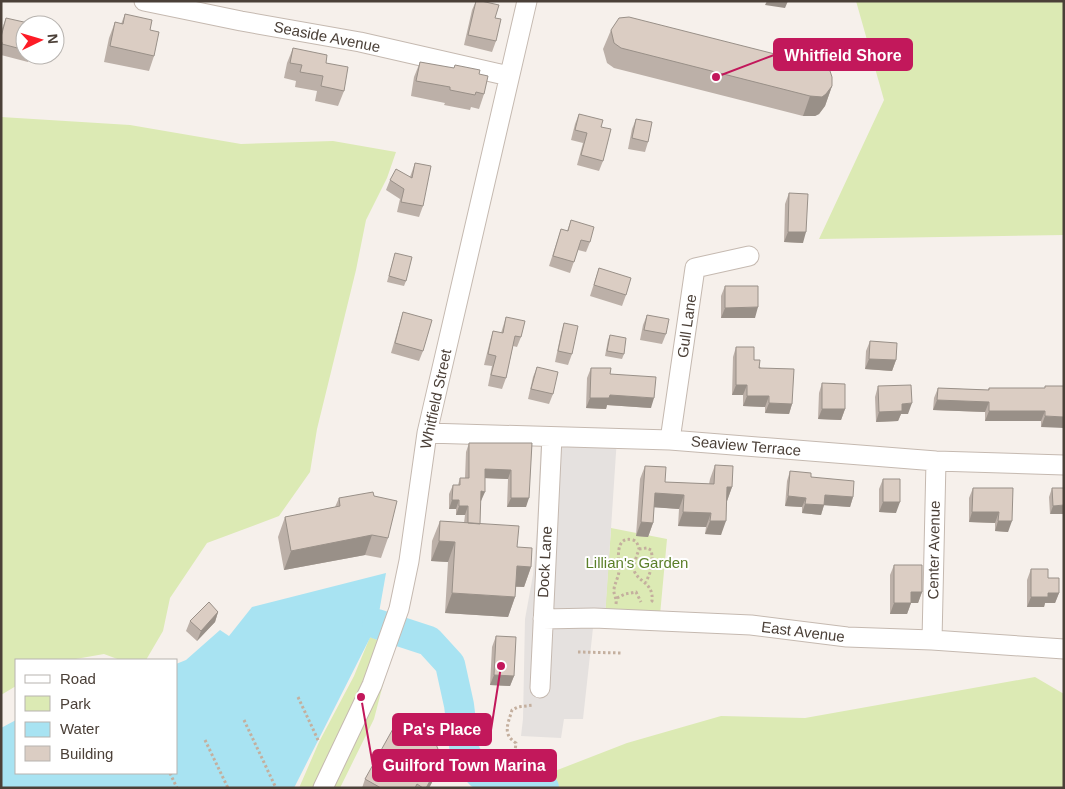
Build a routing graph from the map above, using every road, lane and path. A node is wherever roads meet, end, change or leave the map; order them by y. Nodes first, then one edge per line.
1 (144, 1) edge
2 (527, 1) edge
3 (509, 76) junction
4 (750, 256) dead end
5 (427, 433) junction
6 (552, 437) junction
7 (670, 440) junction
8 (936, 461) junction
9 (1064, 465) edge
10 (640, 549) junction
11 (646, 582) junction
12 (542, 618) junction
13 (932, 640) junction
14 (1064, 649) edge
15 (578, 652) dead end
16 (621, 653) dead end
17 (540, 696) joint
18 (298, 698) dead end
19 (244, 720) dead end
20 (205, 740) dead end
21 (319, 742) dead end
22 (513, 768) dead end
23 (171, 774) edge
24 (178, 788) edge
25 (228, 788) edge
26 (276, 788) edge
27 (323, 788) edge

1 - 3 street, Seaside Avenue
2 - 3 street, Whitfield Street
3 - 5 street, Whitfield Street
4 - 7 street, Gull Lane
5 - 6 street, Seaview Terrace
5 - 27 street, Whitfield Street
6 - 7 street, Seaview Terrace
6 - 12 street, Dock Lane
7 - 8 street, Seaview Terrace
8 - 9 street, Seaview Terrace
8 - 13 street, Center Avenue
10 - 11 path
10 - 11 path
10 - 11 path
12 - 13 street, East Avenue
12 - 17 street, Dock Lane
13 - 14 street, East Avenue
15 - 16 path
17 - 22 path
18 - 21 path
19 - 26 path
20 - 25 path
23 - 24 path

